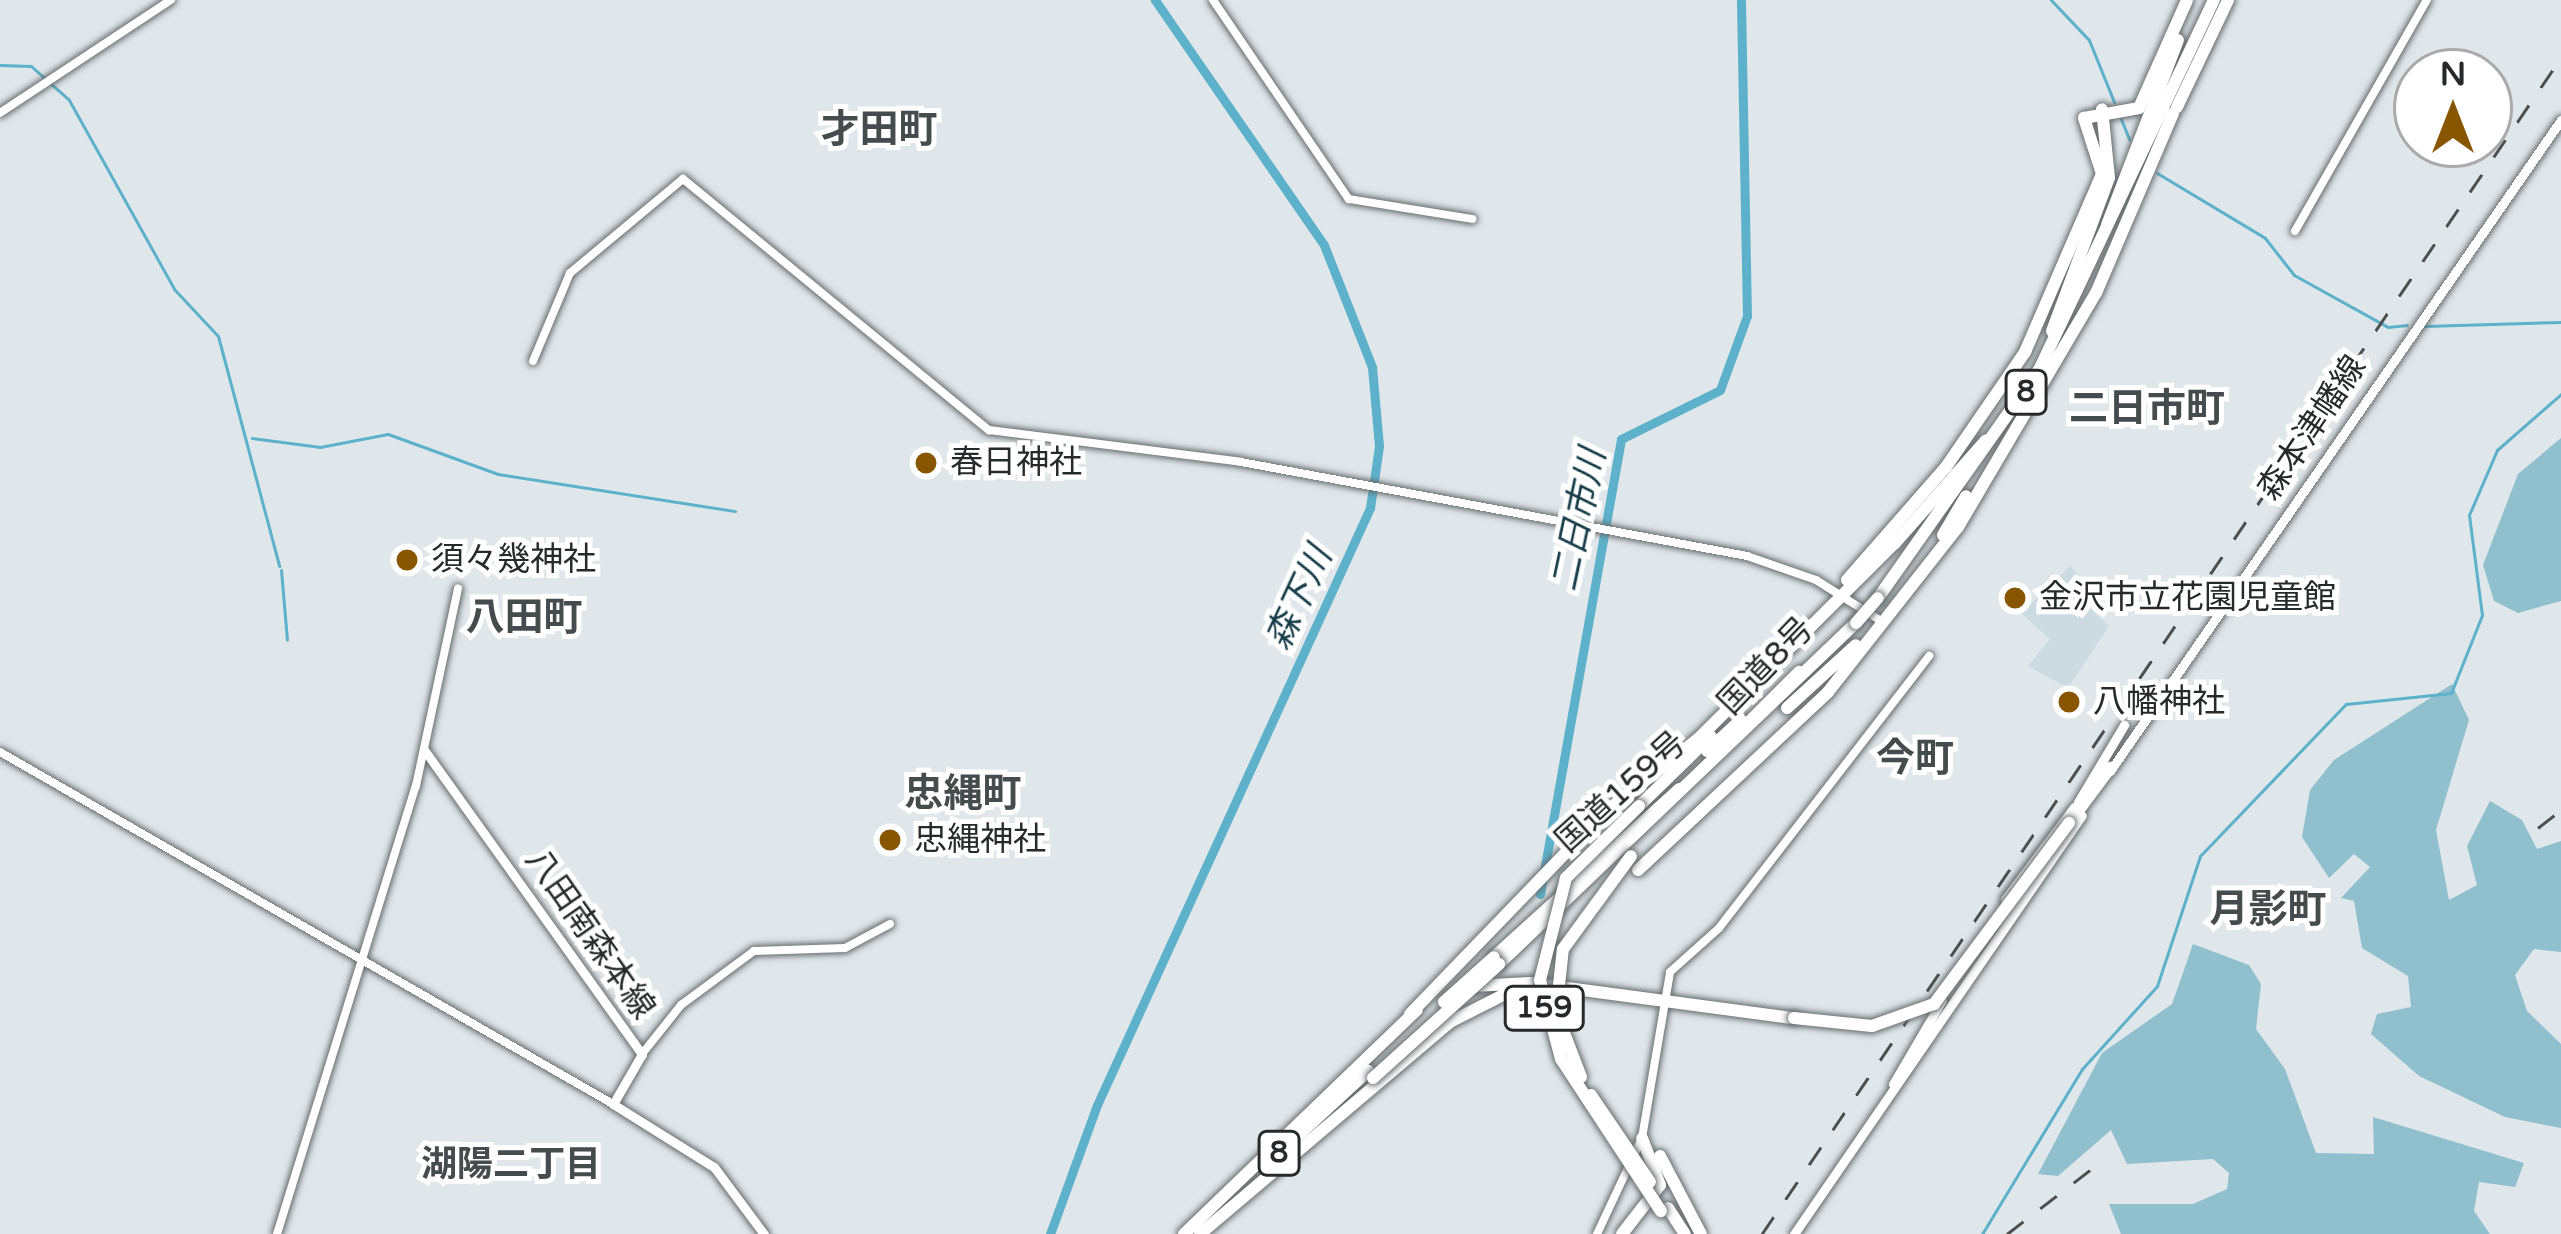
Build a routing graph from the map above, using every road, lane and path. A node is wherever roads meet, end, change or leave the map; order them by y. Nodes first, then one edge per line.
1 (171, 0) edge
2 (1214, 0) edge
3 (2191, 0) edge
4 (2210, 0) edge
5 (2228, 0) edge
6 (2428, 0) edge
7 (2107, 108) junction
8 (0, 113) edge
9 (2173, 113) junction
10 (2561, 120) edge
11 (1472, 219) dead end
12 (2108, 225) junction
13 (2295, 231) dead end
14 (2097, 264) junction
15 (2052, 332) junction
16 (533, 361) dead end
17 (1986, 447) junction
18 (1918, 570) junction
19 (458, 588) dead end
20 (1840, 595) junction
21 (1853, 621) junction
22 (1874, 626) junction
23 (1787, 648) junction
24 (1929, 656) dead end
25 (1797, 675) junction
26 (2124, 725) dead end
27 (424, 751) junction
28 (0, 752) edge
29 (2110, 769) junction
30 (1712, 770) junction
31 (1698, 783) joint
32 (2078, 802) junction
33 (1639, 806) junction
34 (1622, 852) junction
35 (1639, 870) dead end
36 (890, 924) dead end
37 (359, 957) junction
38 (1564, 988) junction
39 (1660, 1001) junction
40 (1410, 1014) junction
41 (642, 1054) junction
42 (1370, 1074) junction
43 (613, 1104) junction
44 (1868, 1128) junction
45 (1642, 1138) junction
46 (1665, 1210) junction
47 (277, 1234) edge
48 (764, 1234) edge
49 (1186, 1234) edge
50 (1199, 1234) edge
51 (1597, 1234) edge
52 (1622, 1234) edge
53 (1676, 1234) edge
54 (1685, 1234) edge
55 (1701, 1234) edge
56 (1794, 1234) edge

1 - 8 street
2 - 11 street
3 - 7 highway
3 - 12 highway
4 - 12 highway, 国道8号 / 8
4 - 14 highway, 国道8号 / 8
5 - 9 highway
6 - 13 street
7 - 15 highway
7 - 20 highway
9 - 14 highway
9 - 18 highway
10 - 29 main road, 森本津幡線
12 - 15 highway, 国道8号 / 8
14 - 17 highway, 国道8号 / 8
15 - 17 highway, 国道8号 / 8
16 - 20 street
17 - 18 highway
17 - 20 highway
17 - 21 highway, 国道8号 / 8, bridge
18 - 22 highway
19 - 27 street
20 - 22 street
20 - 23 highway
21 - 25 highway, 国道8号 / 8
21 - 30 highway, 国道8号 / 8
22 - 30 highway, 8
22 - 35 highway
23 - 33 highway
23 - 40 highway
24 - 39 street
25 - 33 highway, 国道159号 / 159
25 - 34 highway, 国道8号 / 8
26 - 32 main road
27 - 37 street
27 - 41 main road, 八田南森本線
28 - 37 street
29 - 32 main road, 森本津幡線
29 - 39 highway, 8, bridge
29 - 44 main road, 森本津幡線
30 - 31 highway, 国道8号 / 8
31 - 34 highway, 国道159号 / 159
32 - 44 main road, 森本津幡線
33 - 46 highway, 国道159号 / 159, bridge
34 - 42 highway, 国道8号 / 8, bridge
34 - 46 highway, 国道159号 / 159, bridge
36 - 41 street
37 - 43 street
37 - 47 street
38 - 39 highway, 8
38 - 40 highway, 8
38 - 50 highway, 8
39 - 45 street
40 - 49 highway, 8
41 - 43 main road, 八田南森本線
42 - 49 highway, 国道8号 / 8
42 - 50 highway, 国道8号 / 8
43 - 48 main road
44 - 56 main road, 森本津幡線
45 - 51 street
45 - 52 highway
45 - 55 highway
46 - 53 highway, 国道159号 / 159
46 - 54 highway, 国道159号 / 159

